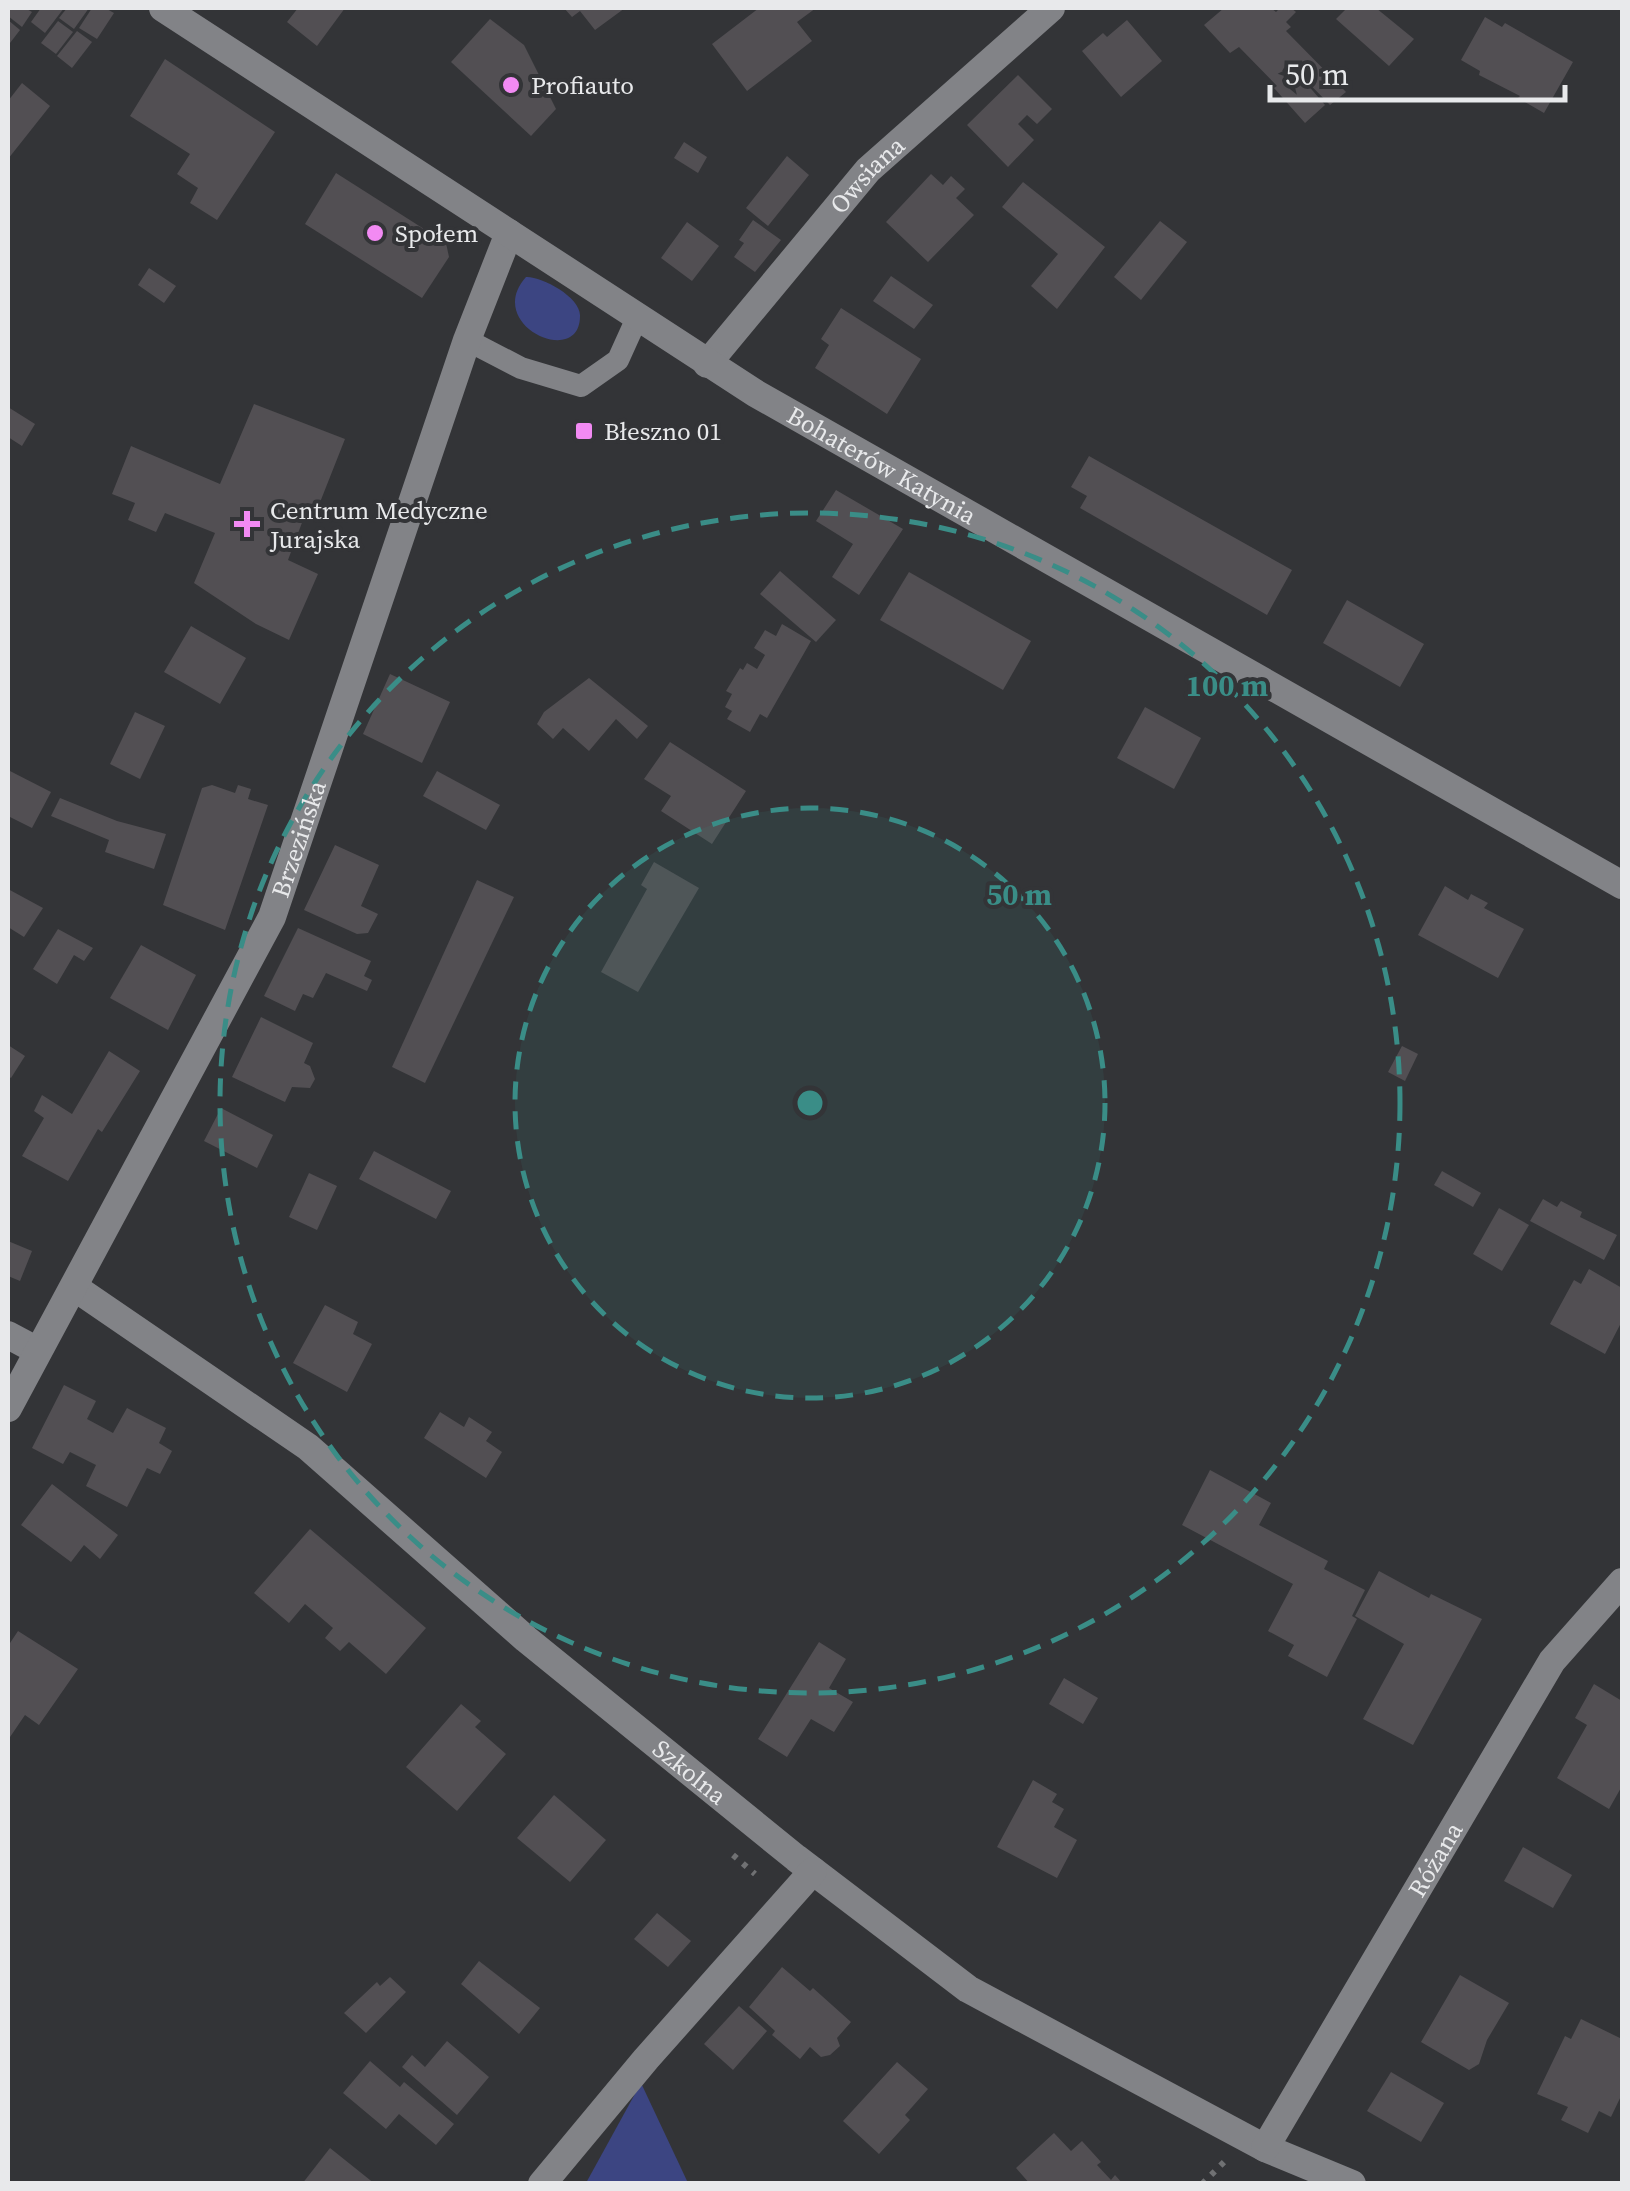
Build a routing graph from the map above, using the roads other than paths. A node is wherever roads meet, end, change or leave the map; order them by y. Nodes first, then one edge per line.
1 (163, 8) edge
2 (1051, 8) edge
3 (509, 233) junction
4 (637, 318) junction
5 (467, 340) junction
6 (707, 364) junction
7 (1622, 884) edge
8 (74, 1287) junction
9 (8, 1335) edge
10 (38, 1351) junction
11 (8, 1408) edge
12 (1622, 1582) edge
13 (813, 1871) junction
14 (1266, 2148) junction
15 (542, 2184) edge
16 (1352, 2184) edge

1 - 3 street, Bohaterów Katynia
2 - 6 street, Owsiana
3 - 4 street, Bohaterów Katynia
3 - 5 street, Brzezińska
4 - 5 lane
4 - 6 street, Bohaterów Katynia
5 - 8 street, Brzezińska
6 - 7 street, Bohaterów Katynia
8 - 10 street, Brzezińska
8 - 13 street, Szkolna
9 - 10 street
10 - 11 street, Brzezińska
12 - 14 street, Różana
13 - 14 street, Szkolna
13 - 15 street
14 - 16 street, Szkolna

